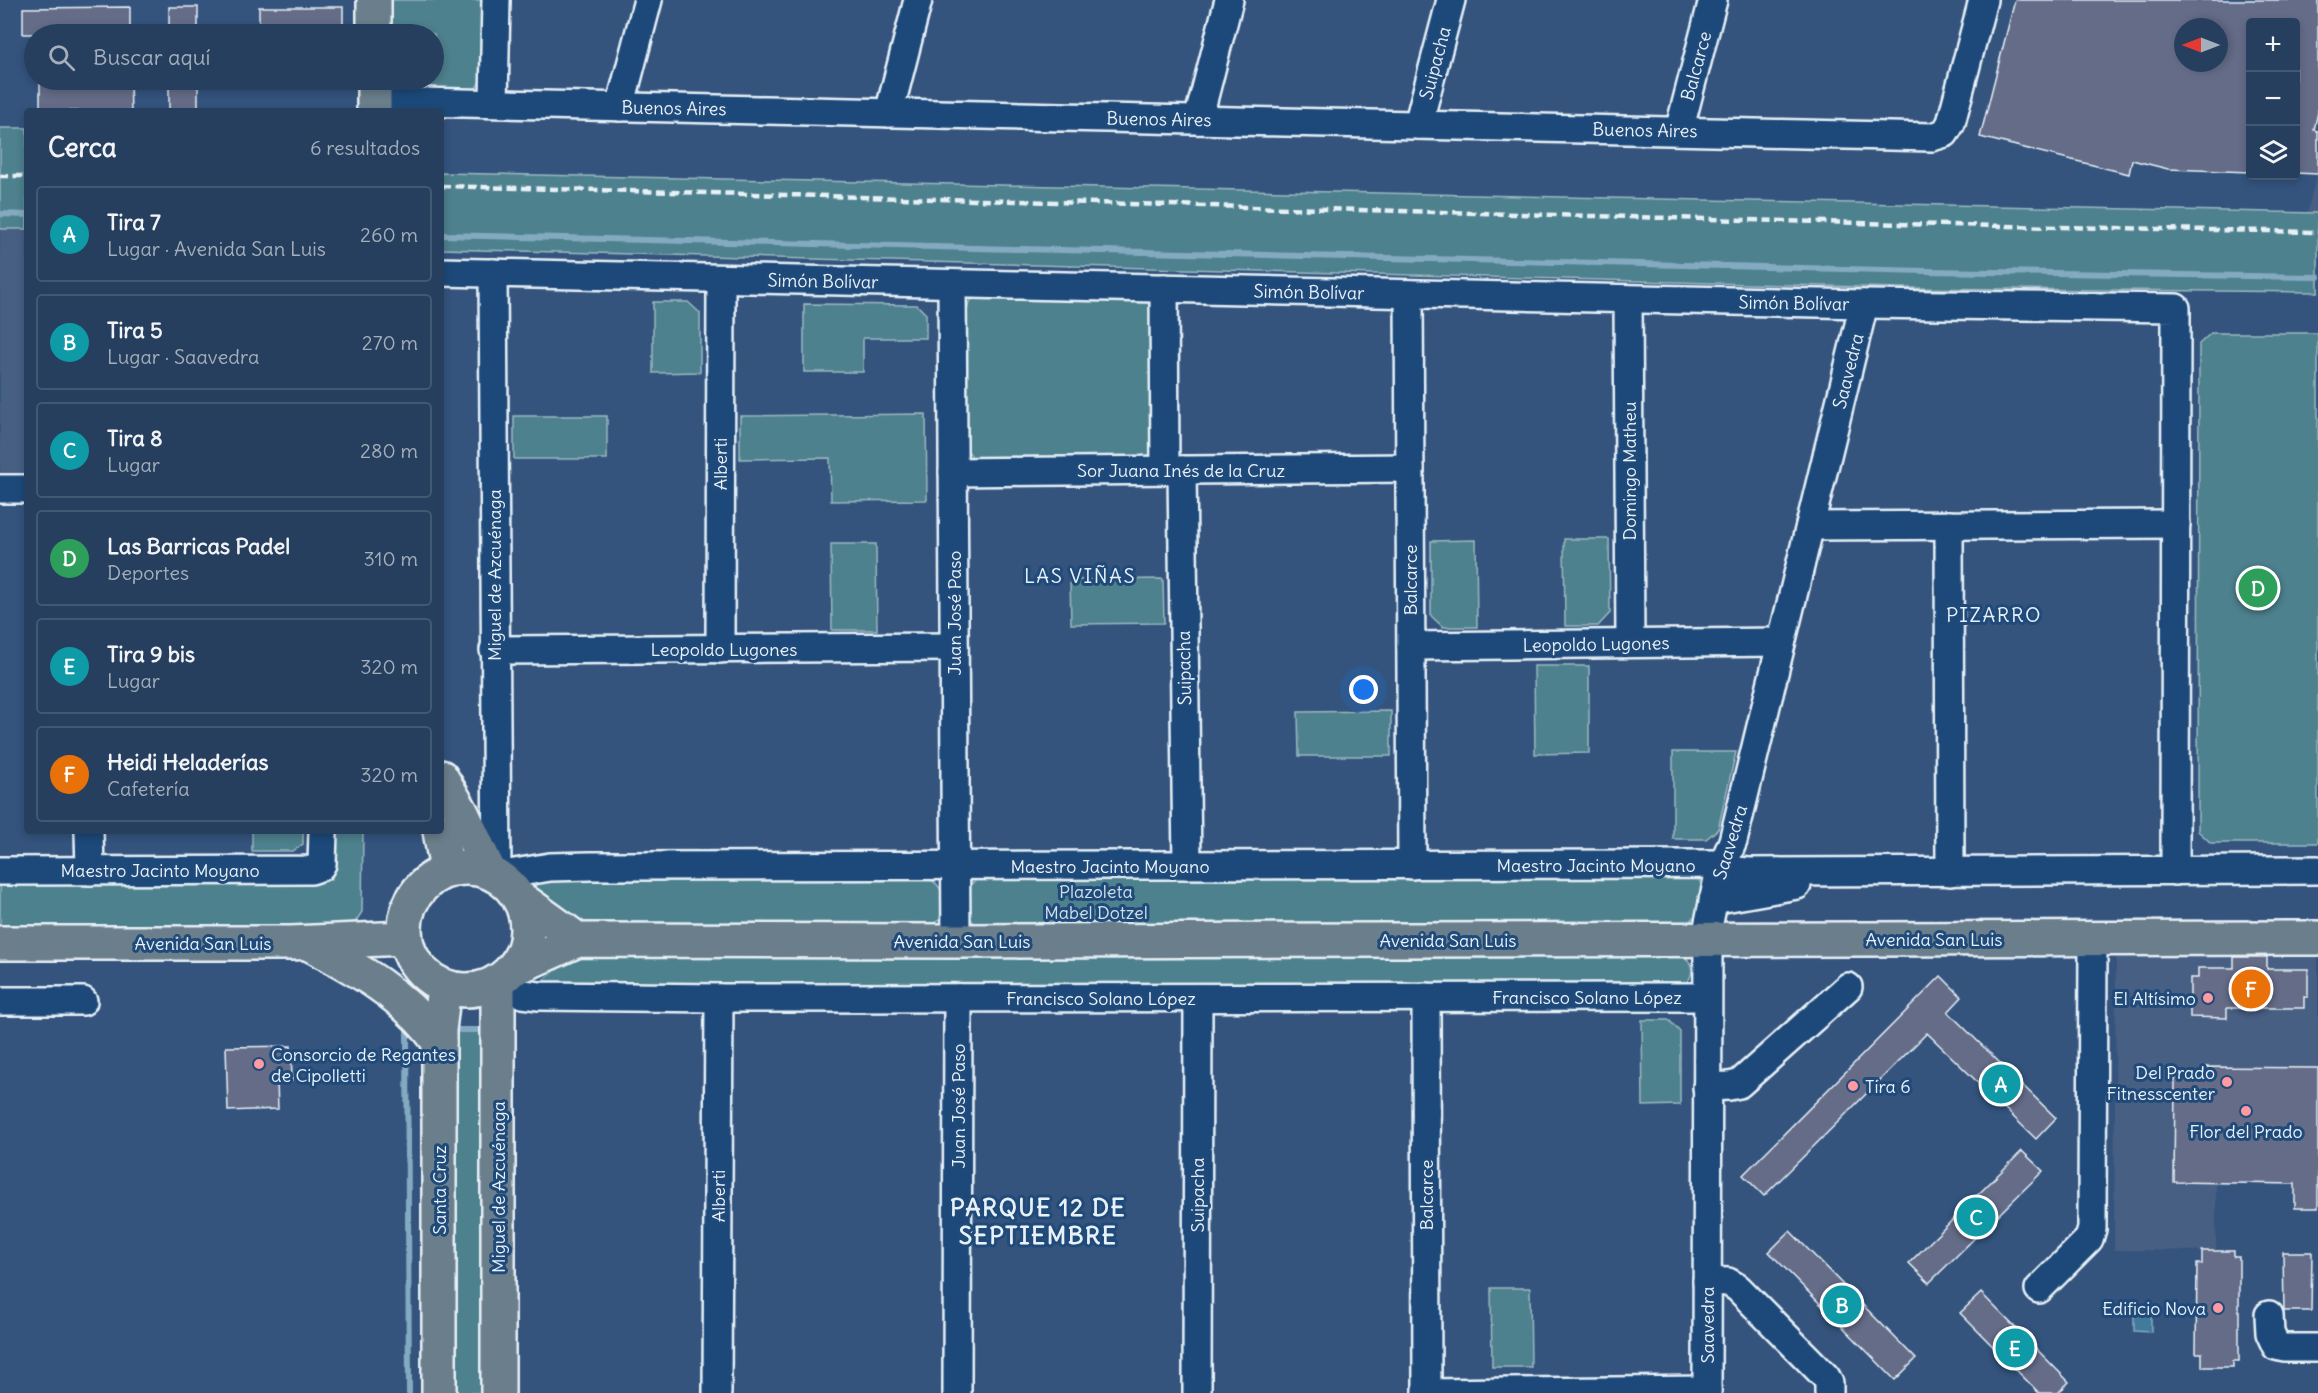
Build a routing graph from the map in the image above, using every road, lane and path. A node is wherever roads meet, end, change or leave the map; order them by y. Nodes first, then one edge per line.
1 (374, 0) edge
2 (496, 0) edge
3 (648, 0) edge
4 (918, 0) edge
5 (1229, 0) edge
6 (1451, 0) edge
7 (1713, 0) edge
8 (1983, 0) edge
9 (374, 24) edge
10 (374, 97) edge
11 (495, 104) junction
12 (620, 106) junction
13 (889, 113) junction
14 (1198, 120) junction
15 (1418, 125) junction
16 (1679, 131) junction
17 (444, 272) edge
18 (493, 273) junction
19 (721, 279) junction
20 (952, 284) junction
21 (1164, 288) junction
22 (1409, 294) junction
23 (1628, 299) junction
24 (1864, 304) junction
25 (1410, 468) junction
26 (1174, 470) junction
27 (953, 472) junction
28 (0, 489) edge
29 (24, 489) edge
30 (2176, 524) junction
31 (1949, 525) junction
32 (1810, 526) junction
33 (1781, 642) junction
34 (1630, 643) junction
35 (1411, 646) junction
36 (954, 647) junction
37 (720, 649) junction
38 (494, 650) junction
39 (444, 782) edge
40 (89, 834) edge
41 (323, 834) edge
42 (441, 834) edge
43 (1723, 864) junction
44 (1187, 865) junction
45 (1412, 865) junction
46 (956, 866) junction
47 (447, 870) junction
48 (2318, 870) edge
49 (0, 871) edge
50 (90, 871) junction
51 (2175, 871) junction
52 (1950, 872) junction
53 (1884, 873) junction
54 (493, 874) junction
55 (520, 899) junction
56 (1713, 900) junction
57 (405, 938) junction
58 (2093, 938) junction
59 (2318, 938) edge
60 (578, 940) junction
61 (1707, 940) junction
62 (956, 941) junction
63 (307, 942) junction
64 (0, 943) edge
65 (504, 976) junction
66 (444, 987) junction
67 (1848, 987) dead end
68 (1426, 997) junction
69 (1707, 997) junction
70 (719, 998) junction
71 (958, 998) junction
72 (1198, 998) junction
73 (0, 1001) edge
74 (83, 1001) dead end
75 (439, 1042) junction
76 (1707, 1087) junction
77 (1707, 1281) junction
78 (2039, 1289) dead end
79 (2269, 1315) dead end
80 (2318, 1348) edge
81 (1707, 1391) edge
82 (439, 1393) edge
83 (498, 1393) edge
84 (717, 1393) edge
85 (957, 1393) edge
86 (1197, 1393) edge
87 (1426, 1393) edge
88 (1829, 1393) edge

1 - 9 main road
2 - 11 street
3 - 12 street
4 - 13 street
5 - 14 street
6 - 15 street, Suipacha
7 - 16 street, Balcarce
8 - 16 street, Buenos Aires
10 - 11 street, Buenos Aires
11 - 12 street, Buenos Aires
12 - 13 street, Buenos Aires
13 - 14 street, Buenos Aires
14 - 15 street, Buenos Aires
15 - 16 street, Buenos Aires
17 - 18 street, Simón Bolívar
18 - 19 street, Simón Bolívar
18 - 38 street, Miguel de Azcuénaga
19 - 20 street, Simón Bolívar
19 - 37 street, Alberti
20 - 21 street, Simón Bolívar
20 - 27 street, Juan José Paso
21 - 22 street, Simón Bolívar
21 - 26 street, Suipacha
22 - 23 street, Simón Bolívar
22 - 25 street, Balcarce
23 - 24 street, Simón Bolívar
23 - 34 street, Domingo Matheu
24 - 30 street, Simón Bolívar
24 - 32 street, Saavedra
25 - 26 street, Sor Juana Inés de la Cruz
25 - 35 street, Balcarce
26 - 27 street, Sor Juana Inés de la Cruz
26 - 44 street, Suipacha
27 - 36 street, Juan José Paso
28 - 29 street
30 - 31 street
30 - 51 street
31 - 32 street
31 - 52 street
32 - 33 street, Saavedra
33 - 34 street, Leopoldo Lugones
33 - 43 street, Saavedra
34 - 35 street, Leopoldo Lugones
35 - 45 street, Balcarce
36 - 37 street, Leopoldo Lugones
36 - 46 street, Juan José Paso
37 - 38 street, Leopoldo Lugones
38 - 54 street, Miguel de Azcuénaga
39 - 54 main road
40 - 50 street
41 - 50 street, Maestro Jacinto Moyano
42 - 47 main road
43 - 45 street, Maestro Jacinto Moyano
43 - 53 street
43 - 56 street, Saavedra
44 - 45 street, Maestro Jacinto Moyano
44 - 46 street, Maestro Jacinto Moyano
46 - 54 street, Maestro Jacinto Moyano
46 - 62 street, Juan José Paso
47 - 54 main road
47 - 57 main road
48 - 51 street
49 - 50 street, Maestro Jacinto Moyano
51 - 52 street
52 - 53 street
53 - 56 street
54 - 55 main road
55 - 60 main road
55 - 65 main road
56 - 61 street, Saavedra
57 - 63 main road, Avenida San Luis
57 - 66 main road
58 - 59 main road, Avenida San Luis
58 - 61 main road, Avenida San Luis
58 - 78 street
60 - 62 main road, Avenida San Luis
60 - 65 main road, Avenida San Luis
61 - 62 main road, Avenida San Luis
61 - 69 street, Saavedra
63 - 64 main road, Avenida San Luis
63 - 75 main road
65 - 66 main road, Avenida San Luis
65 - 70 street, Francisco Solano López
65 - 83 main road, Miguel de Azcuénaga
66 - 75 main road, Santa Cruz
67 - 76 street
68 - 69 street, Francisco Solano López
68 - 72 street, Francisco Solano López
68 - 87 street, Balcarce
69 - 76 street, Saavedra
70 - 71 street, Francisco Solano López
70 - 84 street, Alberti
71 - 72 street, Francisco Solano López
71 - 85 street, Juan José Paso
72 - 86 street, Suipacha
73 - 74 street
75 - 82 main road, Santa Cruz
76 - 77 street, Saavedra
77 - 81 street, Saavedra
77 - 88 street
79 - 80 street
81 - 87 street

